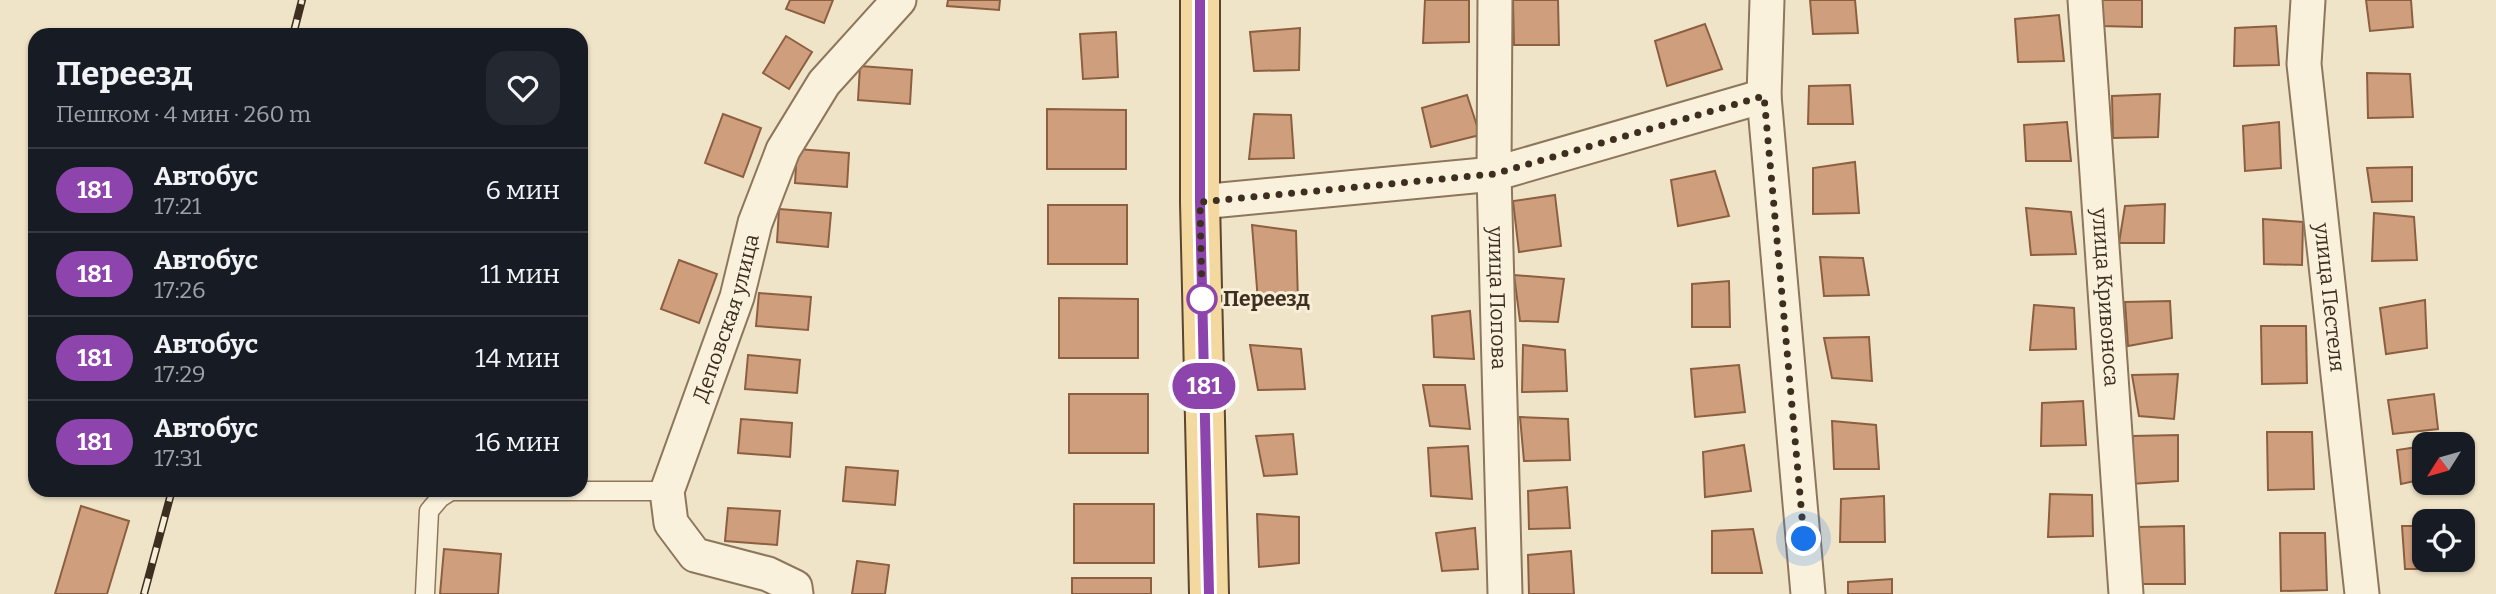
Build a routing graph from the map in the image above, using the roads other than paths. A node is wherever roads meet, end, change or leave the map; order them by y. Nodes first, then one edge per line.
1 (899, 0) edge
2 (1200, 0) edge
3 (1495, 0) edge
4 (1767, 0) edge
5 (2085, 0) edge
6 (2308, 0) edge
7 (1764, 96) junction
8 (1494, 174) junction
9 (1200, 202) junction
10 (588, 491) edge
11 (667, 491) junction
12 (442, 497) edge
13 (425, 594) edge
14 (796, 594) edge
15 (1209, 594) edge
16 (1506, 594) edge
17 (1808, 594) edge
18 (2126, 594) edge
19 (2362, 594) edge

1 - 11 street, Деповская улица
2 - 9 main road
3 - 8 street, улица Попова
4 - 7 street
5 - 18 street, улица Кривоноса
6 - 19 street, улица Пестеля
7 - 8 street
7 - 17 street
8 - 9 street
8 - 16 street, улица Попова
9 - 15 main road
10 - 11 lane
11 - 14 street, Деповская улица
12 - 13 lane

